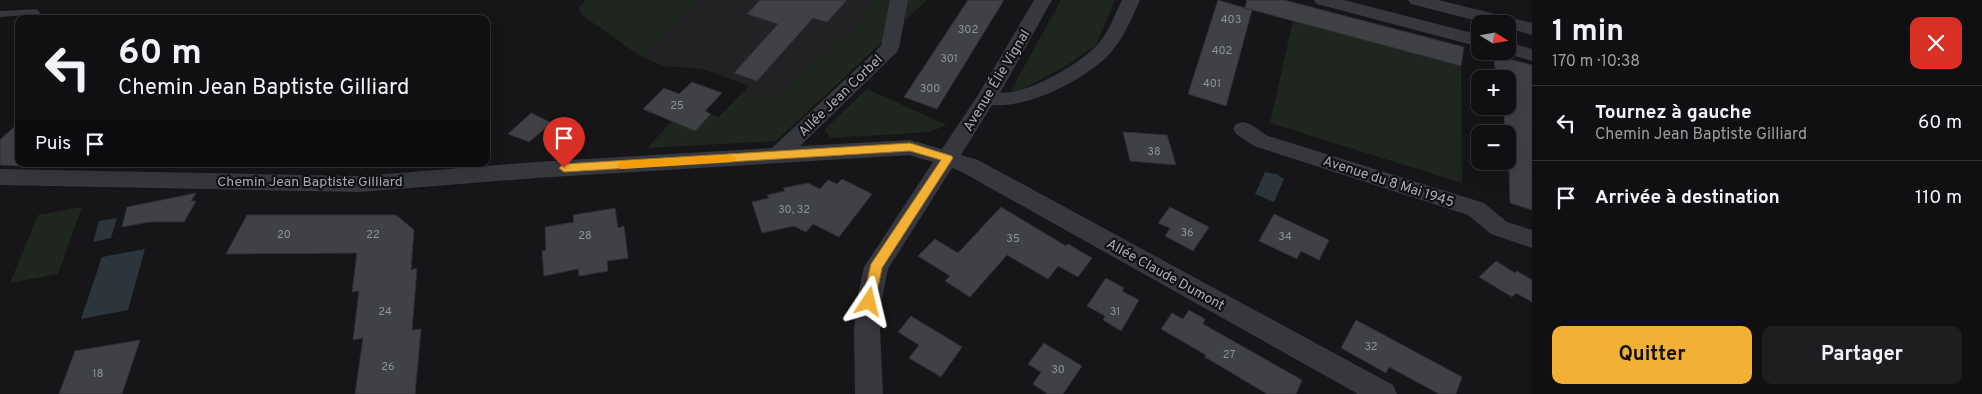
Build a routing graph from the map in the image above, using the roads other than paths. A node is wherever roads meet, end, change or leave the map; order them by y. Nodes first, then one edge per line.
1 (899, 0) edge
2 (1043, 0) edge
3 (1130, 0) edge
4 (1323, 0) edge
5 (1417, 0) edge
6 (36, 12) dead end
7 (0, 14) edge
8 (1532, 29) edge
9 (1471, 39) edge
10 (1516, 50) edge
11 (1532, 55) edge
12 (987, 98) junction
13 (1243, 129) dead end
14 (777, 156) junction
15 (948, 158) junction
16 (0, 177) edge
17 (1532, 239) edge
18 (869, 394) edge
19 (1383, 394) edge

1 - 14 street, Allée Jean Corbel
2 - 12 street, Avenue Élie Vignal
3 - 12 street
4 - 9 street
5 - 8 street
6 - 7 lane
10 - 11 street
12 - 15 street, Avenue Élie Vignal
13 - 17 street, Avenue du 8 Mai 1945
14 - 15 street, Chemin Jean Baptiste Gilliard
14 - 16 street, Chemin Jean Baptiste Gilliard
15 - 18 street, Avenue Élie Vignal
15 - 19 street, Allée Claude Dumont

